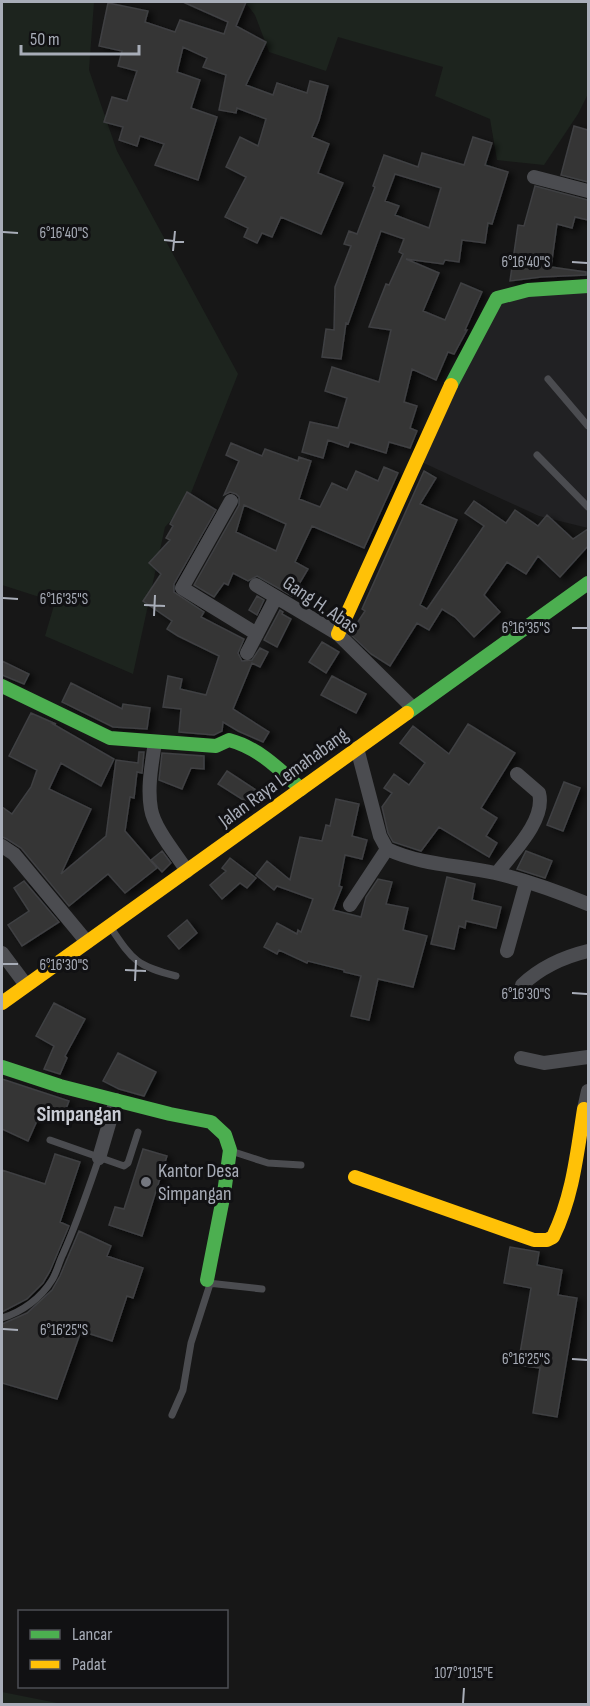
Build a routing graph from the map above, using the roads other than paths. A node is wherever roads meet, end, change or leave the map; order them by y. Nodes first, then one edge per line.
1 (534, 177) dead end
2 (588, 191) edge
3 (588, 286) edge
4 (548, 379) dead end
5 (588, 426) edge
6 (537, 455) dead end
7 (231, 501) dead end
8 (588, 507) edge
9 (588, 583) edge
10 (256, 585) dead end
11 (276, 597) junction
12 (338, 633) junction
13 (257, 634) junction
14 (247, 654) dead end
15 (2, 686) edge
16 (413, 708) junction
17 (155, 742) junction
18 (357, 748) junction
19 (517, 774) dead end
20 (301, 789) junction
21 (2, 846) edge
22 (387, 849) junction
23 (187, 871) junction
24 (497, 873) junction
25 (526, 882) junction
26 (588, 904) edge
27 (350, 905) dead end
28 (110, 926) junction
29 (87, 942) junction
30 (507, 951) dead end
31 (588, 951) edge
32 (2, 953) edge
33 (176, 976) dead end
34 (27, 985) junction
35 (522, 985) dead end
36 (2, 1003) edge
37 (588, 1057) edge
38 (521, 1058) dead end
39 (2, 1067) edge
40 (588, 1090) edge
41 (116, 1100) junction
42 (584, 1109) junction
43 (588, 1124) edge
44 (138, 1132) dead end
45 (50, 1140) dead end
46 (230, 1150) junction
47 (99, 1158) junction
48 (301, 1165) dead end
49 (355, 1177) dead end
50 (209, 1282) junction
51 (262, 1289) dead end
52 (2, 1318) edge
53 (172, 1415) dead end

1 - 2 street
3 - 12 street
4 - 5 lane
6 - 8 lane
7 - 13 street
9 - 16 street, Jalan Raya Lemahabang
10 - 11 street, Gang H. Abas
11 - 12 street, Gang H. Abas
11 - 13 street
12 - 16 street, Gang H. Abas
13 - 14 street
15 - 17 street
16 - 18 street, Jalan Raya Lemahabang
17 - 20 street
17 - 23 street
18 - 20 street, Jalan Raya Lemahabang
18 - 22 street
19 - 24 street
20 - 23 street, Jalan Raya Lemahabang
21 - 29 street
22 - 24 street
22 - 27 street
23 - 28 street, Jalan Raya Lemahabang
24 - 25 street
25 - 26 street
25 - 30 street
28 - 29 street, Jalan Raya Lemahabang
28 - 33 lane
29 - 34 street, Jalan Raya Lemahabang
31 - 35 street
32 - 34 street
34 - 36 street, Jalan Raya Lemahabang
37 - 38 street
39 - 41 street
40 - 42 street
41 - 46 street
41 - 47 street
42 - 43 street
42 - 49 street
44 - 47 lane
45 - 47 lane
46 - 48 lane
46 - 50 street
47 - 52 lane
50 - 51 lane
50 - 53 lane

